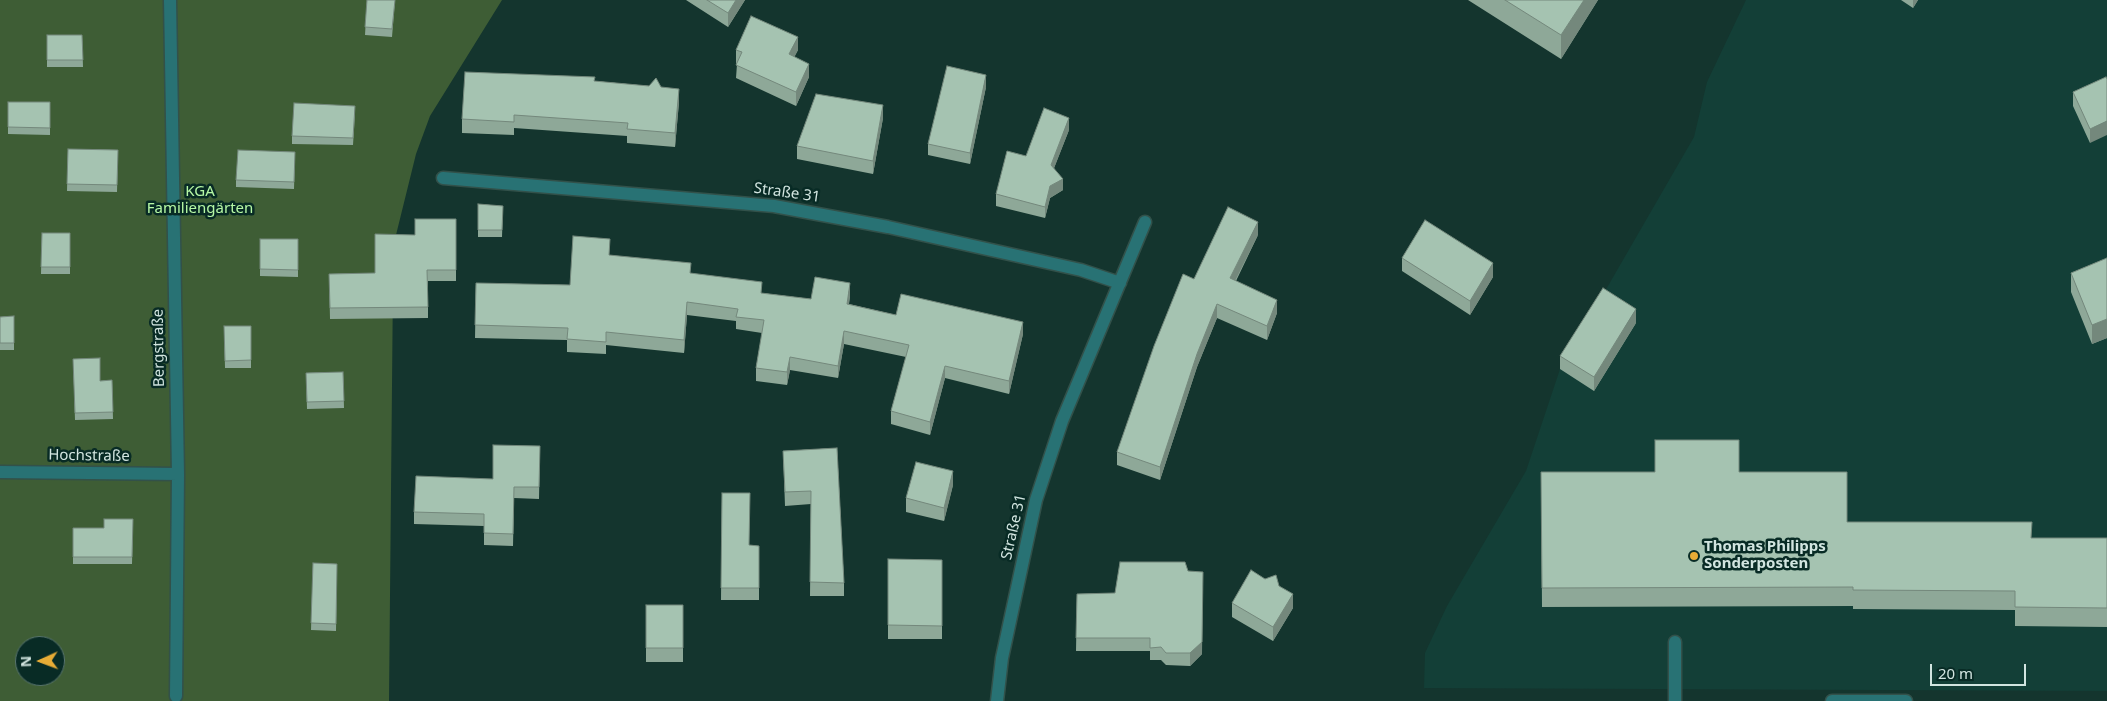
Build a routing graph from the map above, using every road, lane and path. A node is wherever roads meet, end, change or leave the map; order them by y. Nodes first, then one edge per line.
1 (170, 0) edge
2 (443, 178) dead end
3 (1145, 222) dead end
4 (1120, 283) junction
5 (0, 472) edge
6 (178, 474) junction
7 (1676, 642) dead end
8 (176, 696) dead end
9 (997, 701) edge
10 (1674, 701) edge
11 (1832, 701) edge
12 (1906, 701) edge

1 - 6 street, Bergstraße
2 - 4 street, Straße 31
3 - 4 street, Straße 31
4 - 9 street, Straße 31
5 - 6 street, Hochstraße
6 - 8 street, Bergstraße
7 - 10 street
11 - 12 street

